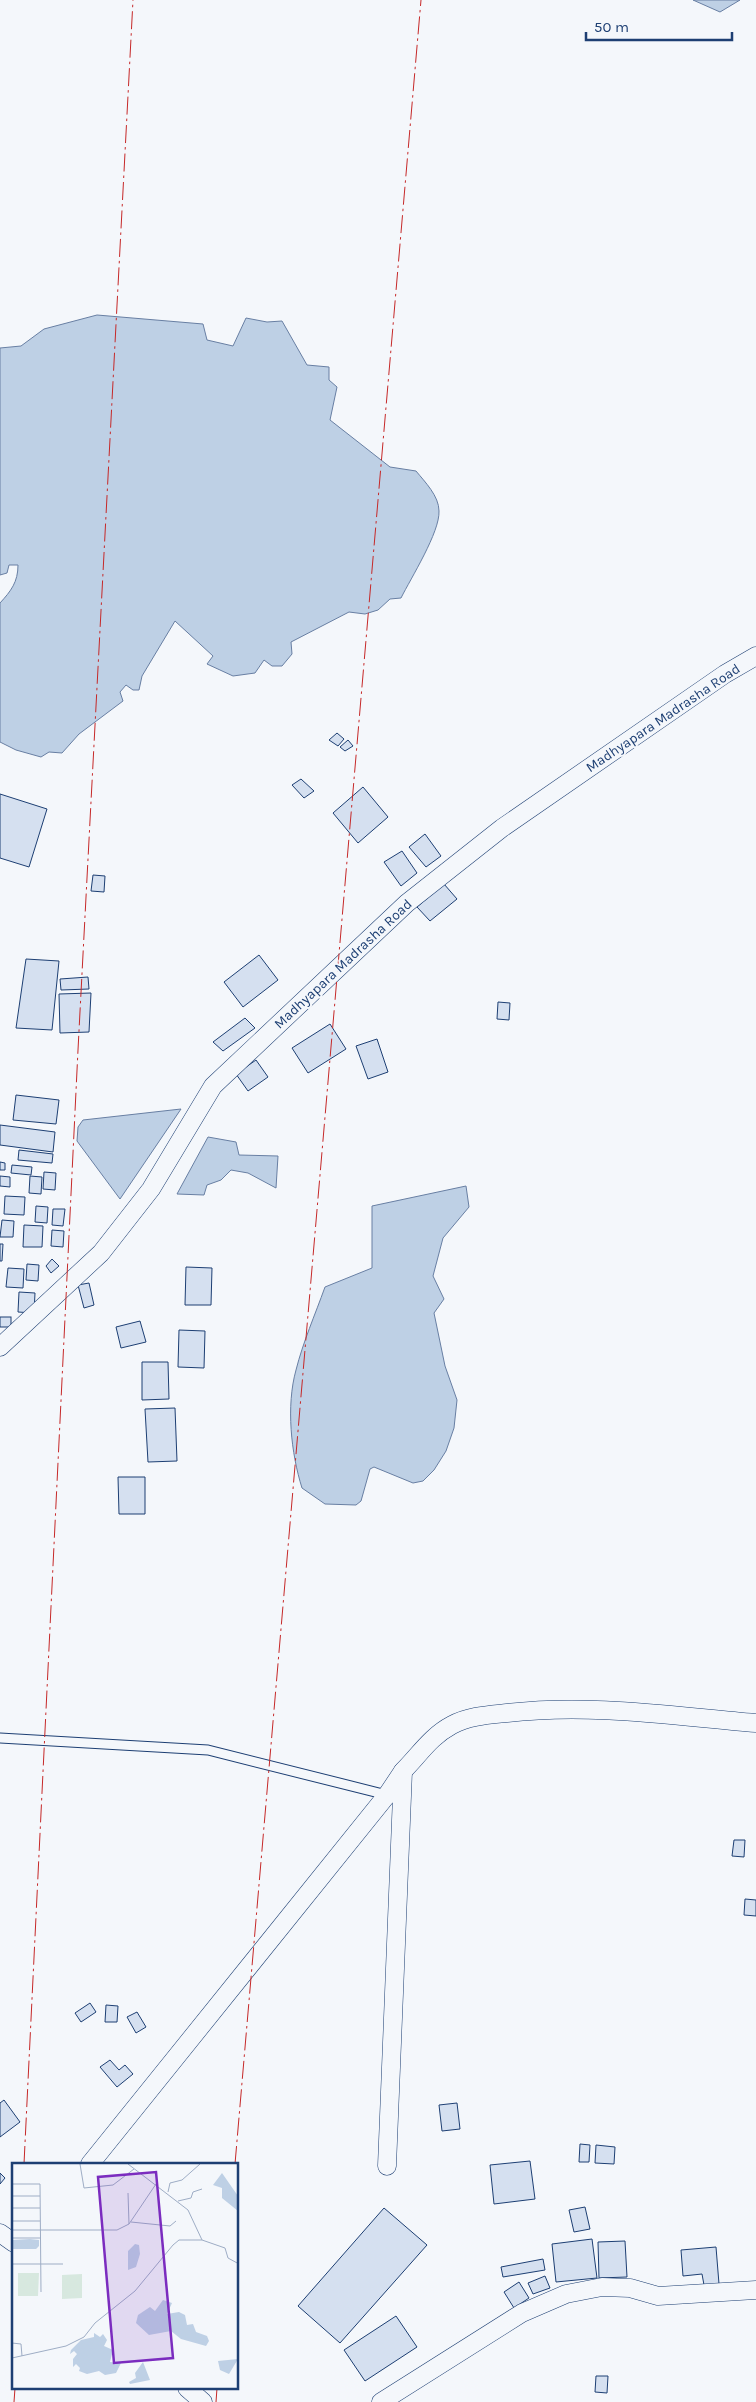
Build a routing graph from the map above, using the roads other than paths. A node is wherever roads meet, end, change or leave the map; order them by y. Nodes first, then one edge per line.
1 (756, 656) edge
2 (0, 1347) edge
3 (756, 1723) edge
4 (0, 1738) edge
5 (403, 1772) junction
6 (387, 1795) junction
7 (91, 2163) edge
8 (387, 2166) dead end
9 (0, 2233) edge
10 (12, 2242) edge
11 (756, 2290) edge
12 (189, 2390) edge
13 (203, 2402) edge
14 (381, 2402) edge

1 - 2 street, Madhyapara Madrasha Road
3 - 5 street
4 - 6 lane
5 - 6 street
5 - 8 street
6 - 7 street
9 - 10 street
11 - 14 street
12 - 13 street

